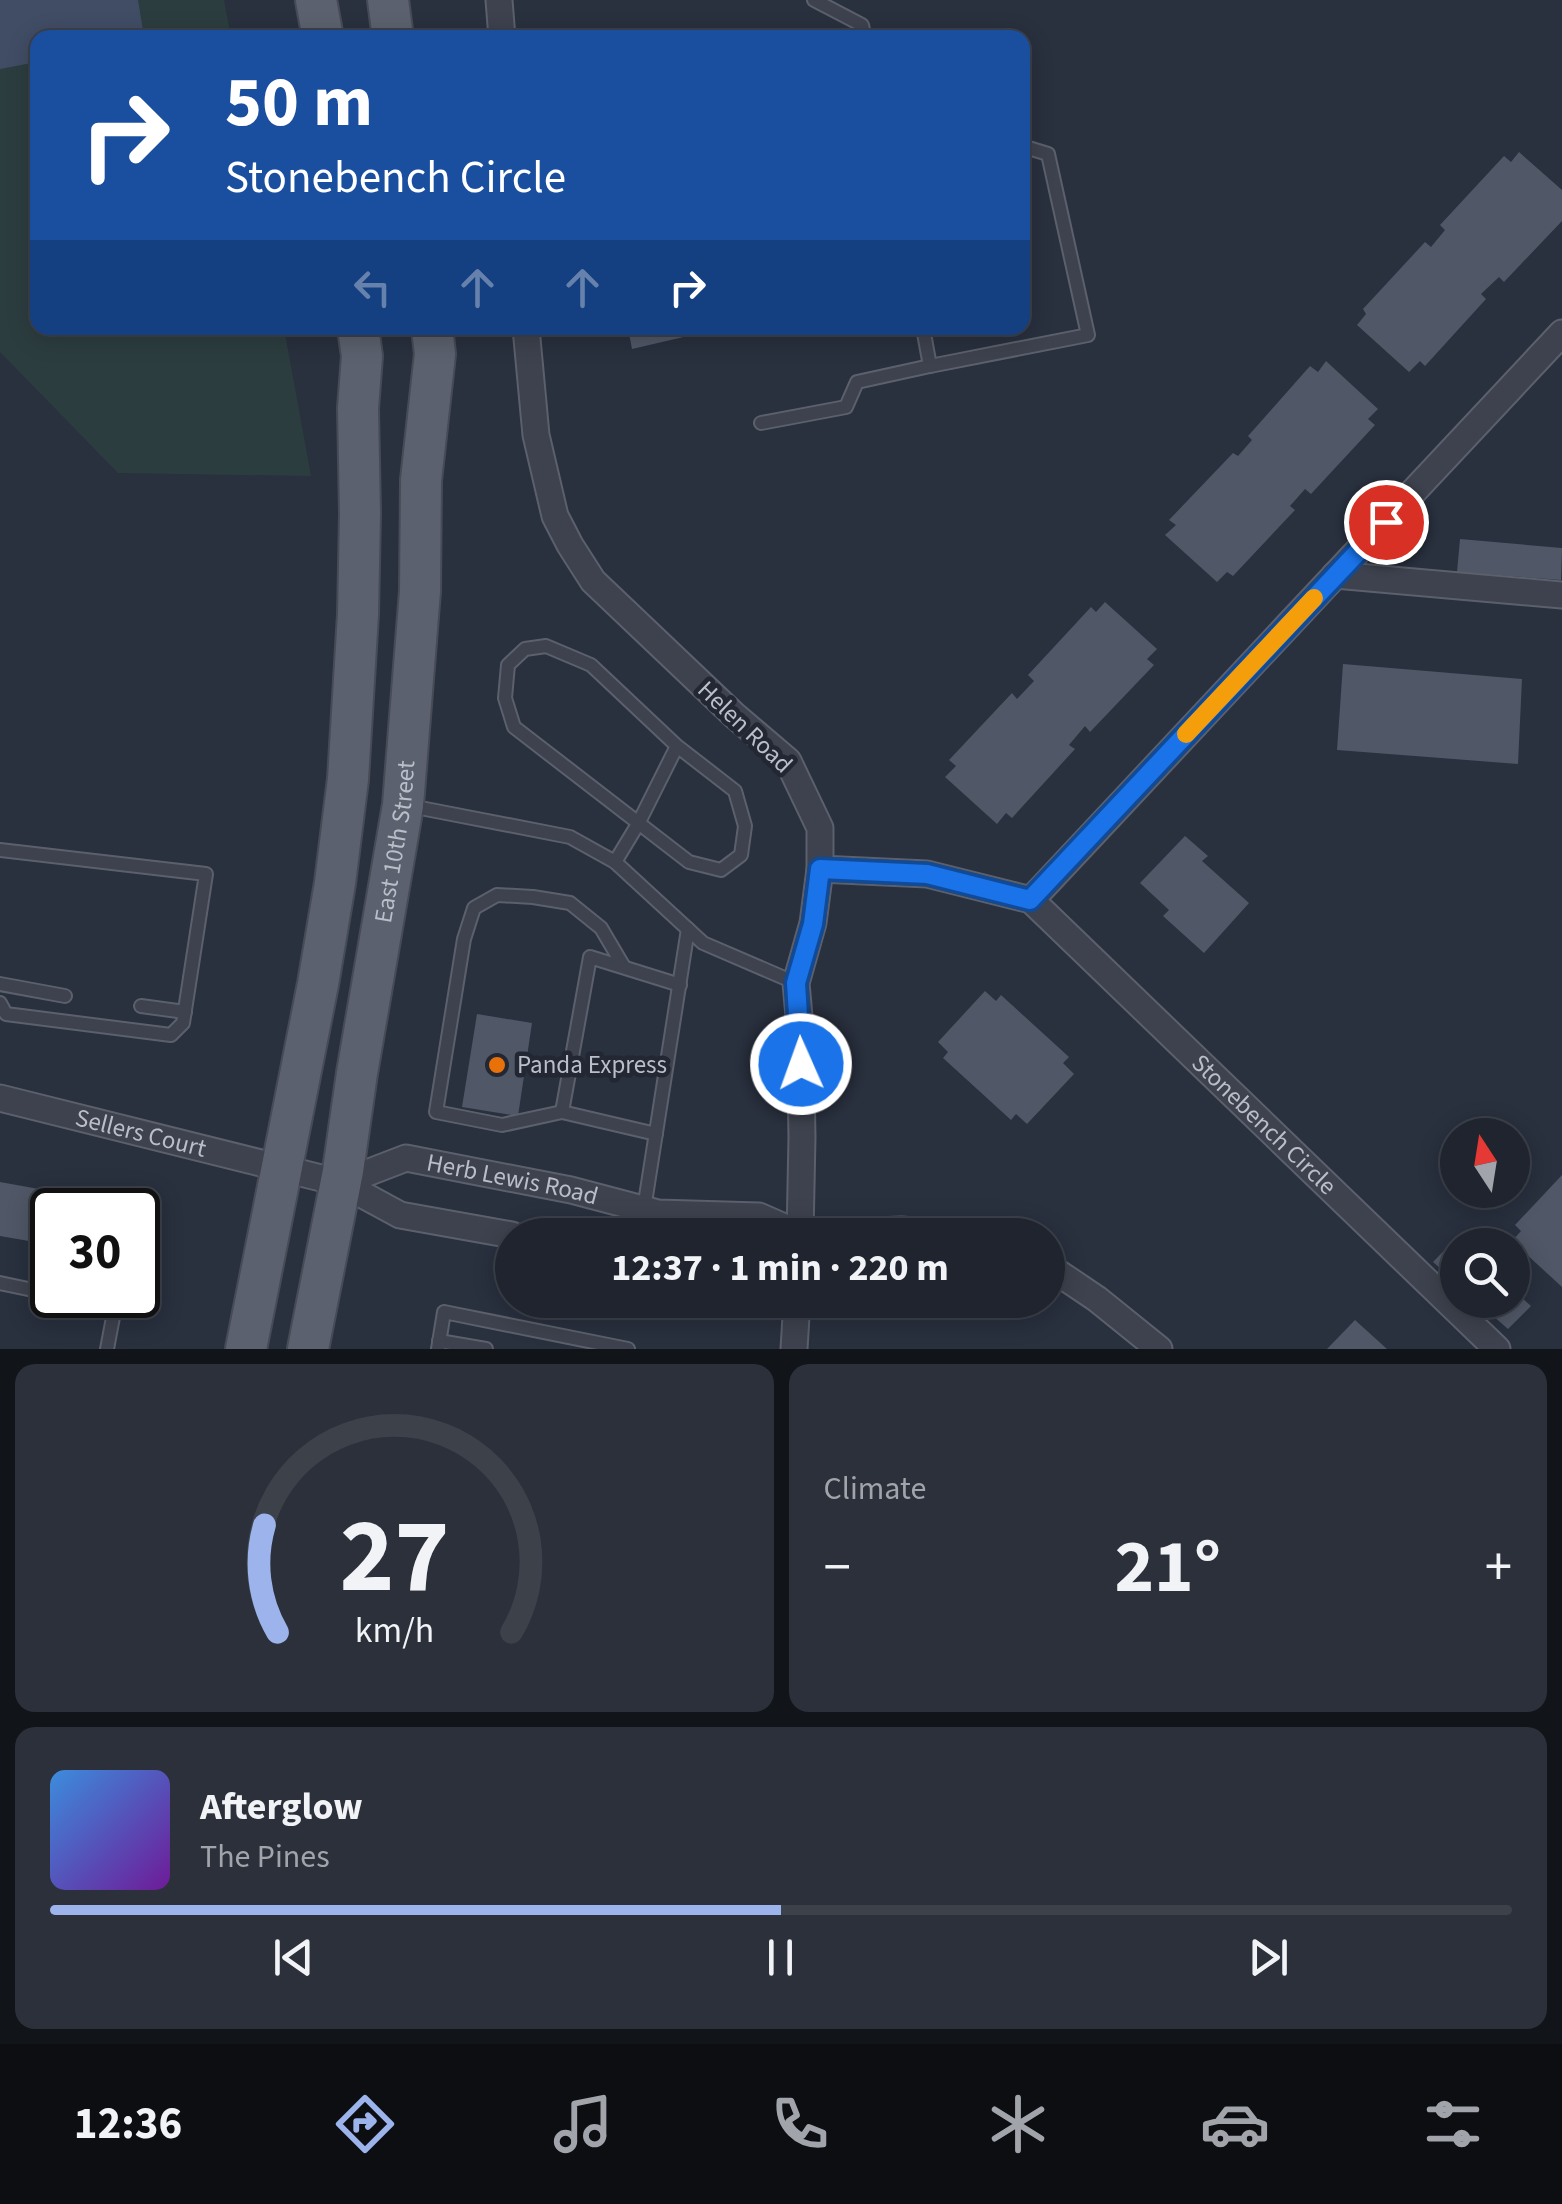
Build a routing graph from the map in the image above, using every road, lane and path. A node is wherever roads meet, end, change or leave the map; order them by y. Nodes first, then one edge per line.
1 (316, 0) edge
2 (388, 0) edge
3 (500, 0) edge
4 (814, 0) edge
5 (321, 30) edge
6 (392, 30) edge
7 (502, 30) edge
8 (863, 30) edge
9 (1030, 148) edge
10 (1562, 334) edge
11 (359, 335) edge
12 (433, 335) edge
13 (527, 335) edge
14 (924, 335) edge
15 (930, 366) junction
16 (761, 423) dead end
17 (1335, 576) junction
18 (1562, 594) edge
19 (677, 746) junction
20 (403, 805) junction
21 (638, 824) junction
22 (0, 850) edge
23 (615, 862) junction
24 (820, 869) junction
25 (1030, 900) junction
26 (688, 929) junction
27 (624, 967) junction
28 (796, 983) junction
29 (0, 984) edge
30 (680, 985) junction
31 (65, 996) dead end
32 (0, 1004) edge
33 (141, 1006) dead end
34 (185, 1012) junction
35 (0, 1098) edge
36 (562, 1112) junction
37 (656, 1134) junction
38 (282, 1169) junction
39 (341, 1183) junction
40 (644, 1209) junction
41 (763, 1218) edge
42 (800, 1218) edge
43 (495, 1232) edge
44 (1065, 1277) edge
45 (0, 1284) edge
46 (30, 1290) edge
47 (113, 1318) edge
48 (797, 1318) edge
49 (439, 1345) edge
50 (106, 1349) edge
51 (246, 1349) edge
52 (308, 1349) edge
53 (486, 1349) edge
54 (628, 1349) edge
55 (794, 1349) edge
56 (1159, 1349) edge
57 (1497, 1349) edge

1 - 5 main road
2 - 6 main road
3 - 7 street
4 - 8 lane
9 - 15 lane
10 - 17 street
11 - 38 main road, East 10th Street
12 - 20 main road, East 10th Street
13 - 24 street, Helen Road
14 - 15 lane
15 - 16 lane
17 - 18 street
17 - 25 street
19 - 21 lane
19 - 21 lane
19 - 21 lane
20 - 23 lane
20 - 39 main road, East 10th Street
21 - 23 lane
22 - 34 lane
23 - 26 lane
24 - 25 street, Stonebench Circle
24 - 28 street, Helen Road
25 - 57 street, Stonebench Circle
26 - 28 lane
26 - 30 lane
27 - 30 lane
27 - 36 lane
27 - 36 lane
28 - 42 street, Helen Road
29 - 31 lane
30 - 37 lane
32 - 34 lane
33 - 34 lane
35 - 38 street, Sellers Court
36 - 37 lane
37 - 40 lane
38 - 39 street
38 - 51 main road, East 10th Street
39 - 40 street, Herb Lewis Road
39 - 43 street
39 - 52 main road, East 10th Street
40 - 41 street, Herb Lewis Road
44 - 56 street
45 - 46 lane
47 - 50 lane
48 - 55 street
49 - 53 lane
49 - 54 lane

